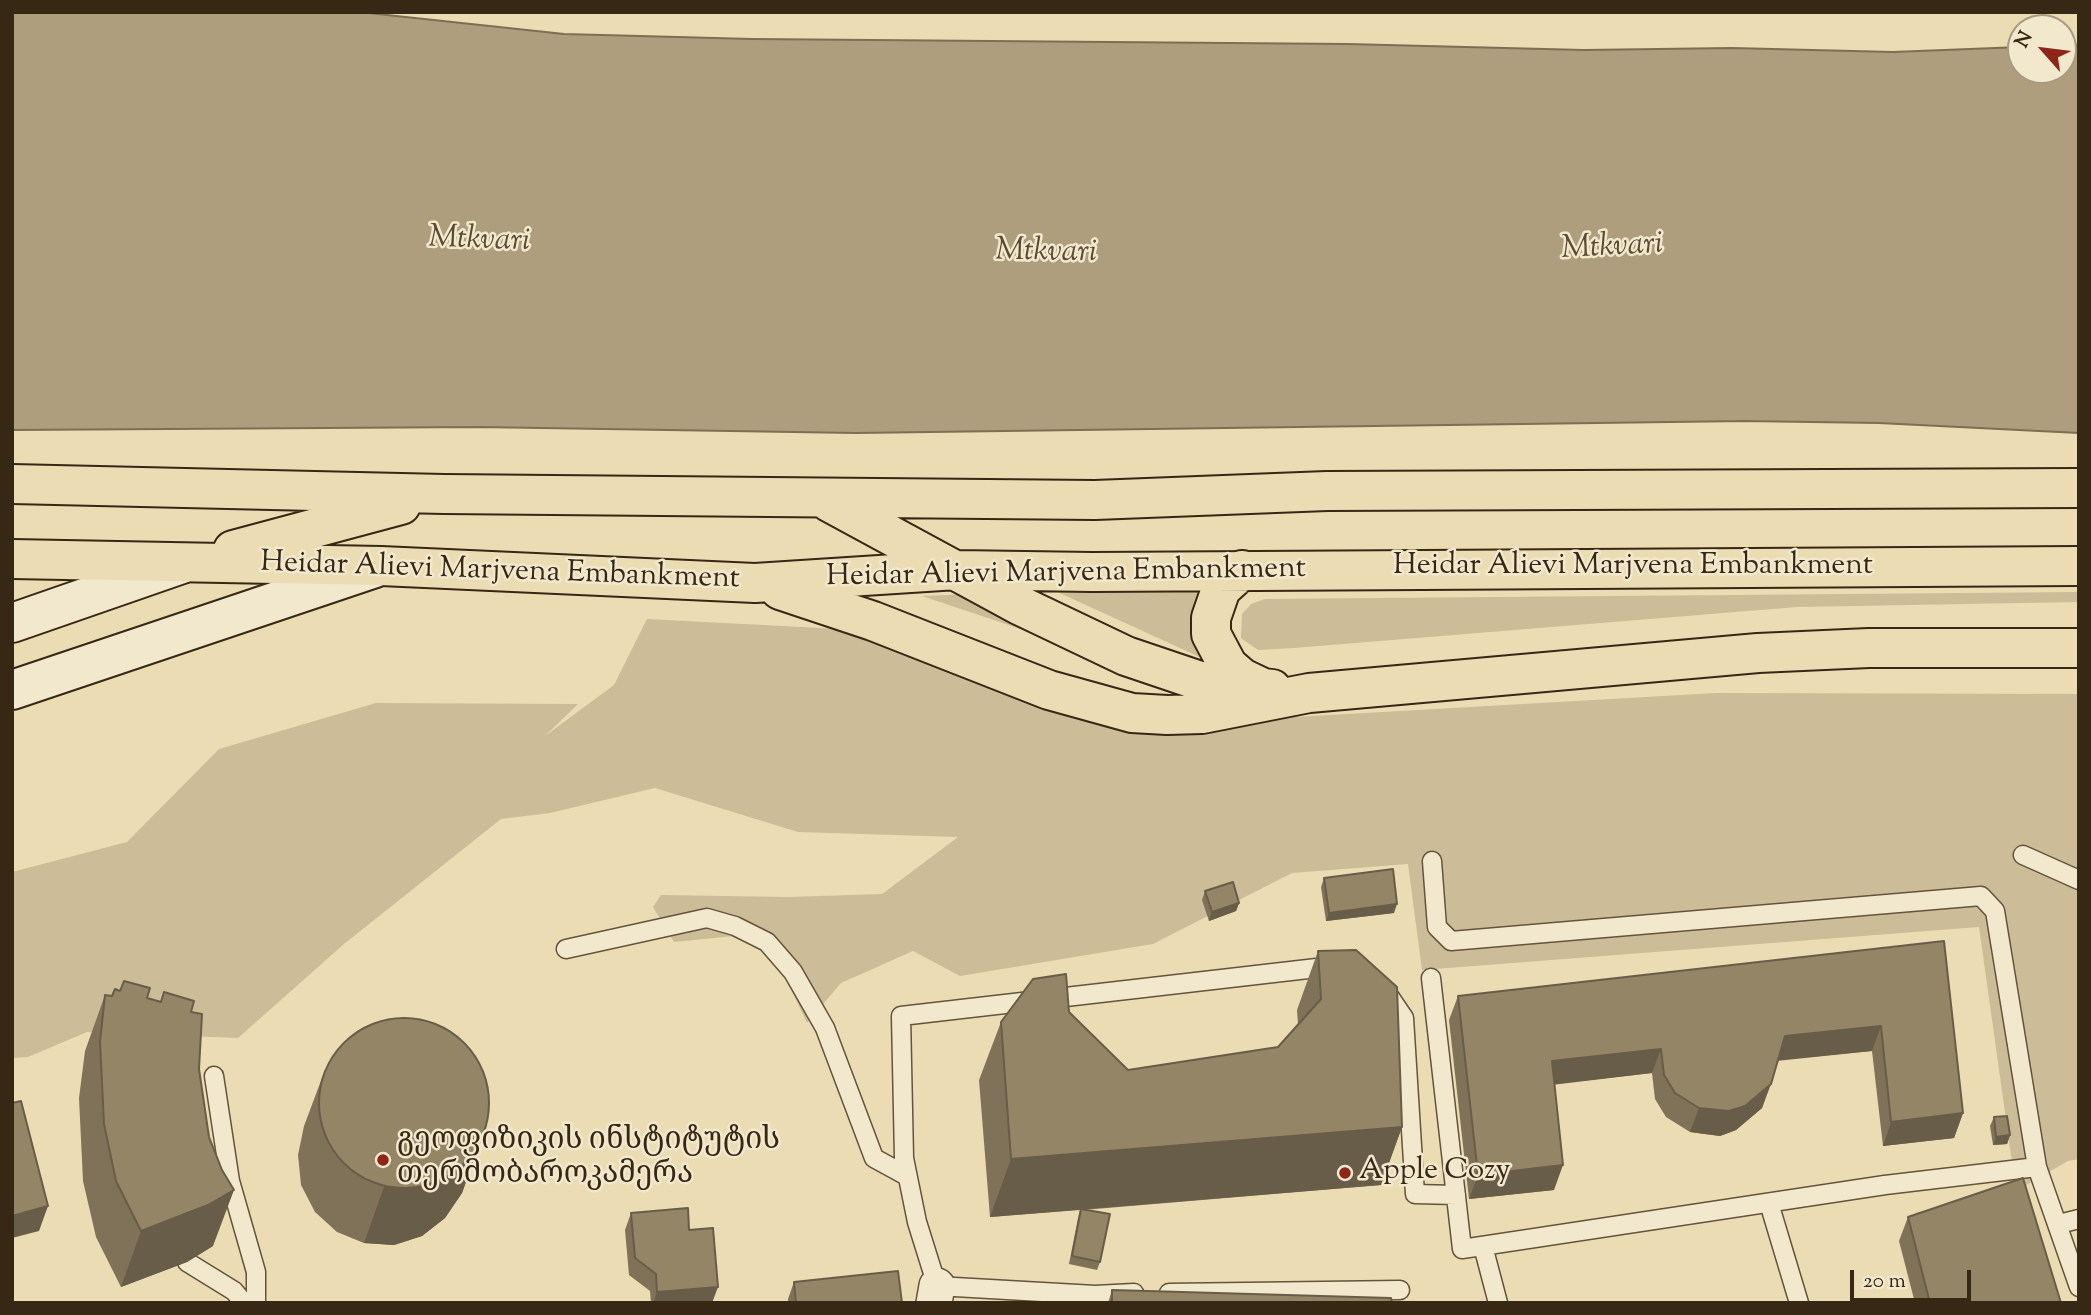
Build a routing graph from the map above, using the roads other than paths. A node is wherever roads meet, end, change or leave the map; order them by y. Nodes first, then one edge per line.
1 (12, 484) edge
2 (2079, 488) edge
3 (444, 494) junction
4 (823, 499) junction
5 (12, 559) edge
6 (187, 562) junction
7 (382, 566) junction
8 (2079, 566) edge
9 (957, 570) junction
10 (1242, 570) junction
11 (755, 583) junction
12 (12, 623) edge
13 (2079, 648) edge
14 (1261, 687) junction
15 (12, 690) edge
16 (1309, 693) junction
17 (2023, 855) dead end
18 (1432, 861) dead end
19 (2079, 880) edge
20 (566, 949) dead end
21 (1349, 969) edge
22 (1375, 975) edge
23 (1431, 978) dead end
24 (214, 1076) dead end
25 (2037, 1167) junction
26 (907, 1176) junction
27 (1455, 1195) junction
28 (1769, 1203) junction
29 (2079, 1219) edge
30 (2059, 1224) junction
31 (1483, 1246) junction
32 (187, 1262) edge
33 (2079, 1287) edge
34 (1400, 1290) dead end
35 (936, 1294) edge
36 (244, 1303) edge
37 (256, 1303) edge
38 (1498, 1303) edge
39 (1799, 1303) edge

1 - 3 highway
2 - 4 highway
3 - 4 highway
3 - 6 highway
4 - 9 highway
5 - 6 highway, Heidar Alievi Marjvena Embankment
6 - 7 highway, Heidar Alievi Marjvena Embankment
6 - 12 main road
7 - 11 highway, Heidar Alievi Marjvena Embankment
7 - 15 main road
8 - 10 highway, Heidar Alievi Marjvena Embankment
9 - 10 highway, Heidar Alievi Marjvena Embankment
9 - 11 highway, Heidar Alievi Marjvena Embankment
9 - 14 highway
10 - 14 highway
11 - 16 highway
13 - 16 highway
14 - 16 highway
17 - 19 lane
18 - 25 lane
20 - 26 lane
21 - 26 lane
22 - 27 lane
23 - 27 lane
24 - 37 lane
25 - 28 lane
25 - 30 lane
26 - 35 lane
27 - 31 lane
28 - 31 lane
28 - 39 lane
29 - 30 lane
30 - 33 lane
31 - 38 lane
32 - 36 lane
34 - 35 lane

